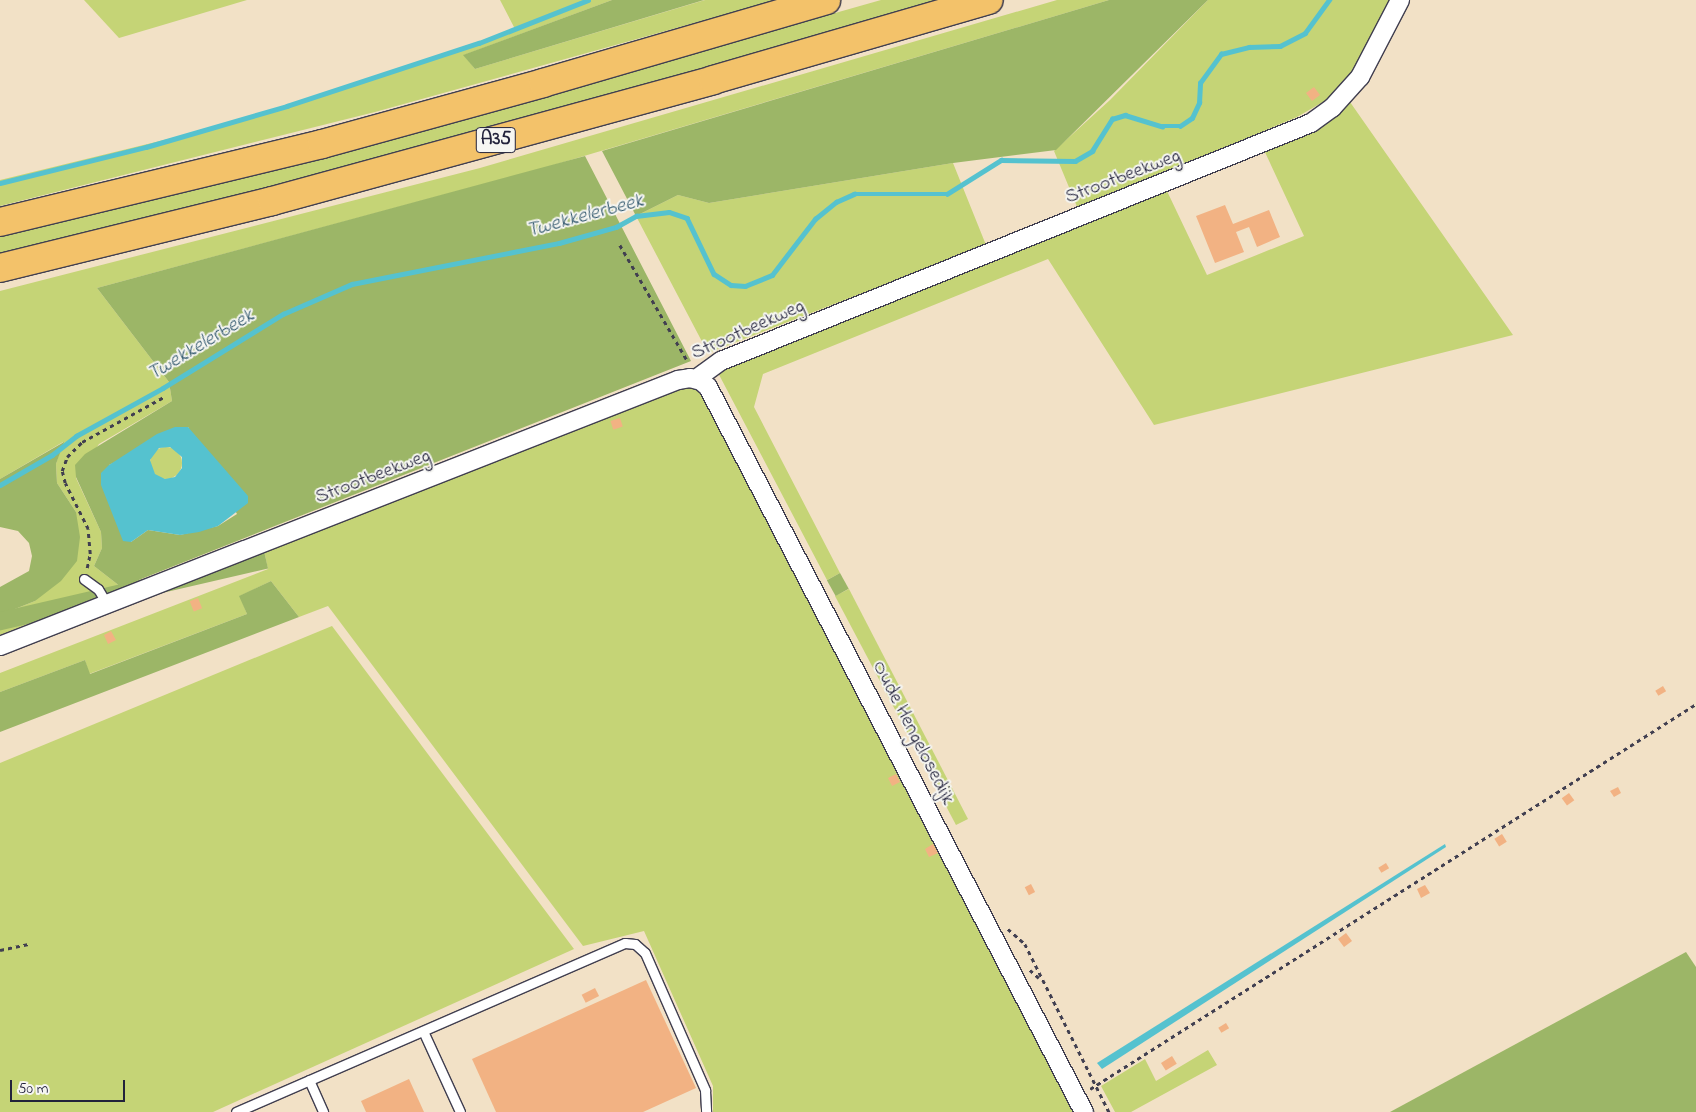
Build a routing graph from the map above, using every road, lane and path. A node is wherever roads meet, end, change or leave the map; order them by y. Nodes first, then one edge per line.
1 (826, 0) edge
2 (989, 0) edge
3 (1400, 0) edge
4 (0, 222) edge
5 (620, 245) dead end
6 (0, 268) edge
7 (696, 379) junction
8 (164, 397) dead end
9 (84, 579) joint
10 (107, 604) junction
11 (0, 646) edge
12 (1696, 704) edge
13 (980, 910) junction
14 (28, 944) dead end
15 (0, 950) edge
16 (423, 1031) junction
17 (1105, 1079) dead end
18 (309, 1080) junction
19 (236, 1112) edge
20 (323, 1112) edge
21 (460, 1112) edge
22 (706, 1112) edge
23 (1084, 1112) edge
24 (1110, 1112) edge

1 - 4 highway, A35
2 - 6 highway, A35
3 - 7 street, Strootbeekweg
5 - 7 path
7 - 10 street, Strootbeekweg
7 - 13 street, Oude Hengelosedijk
8 - 9 path
9 - 10 lane
10 - 11 street, Strootbeekweg
12 - 17 path
13 - 23 street, Oude Hengelosedijk
13 - 24 path
14 - 15 path
16 - 18 lane
16 - 21 lane
16 - 22 lane
18 - 19 lane
18 - 20 lane

